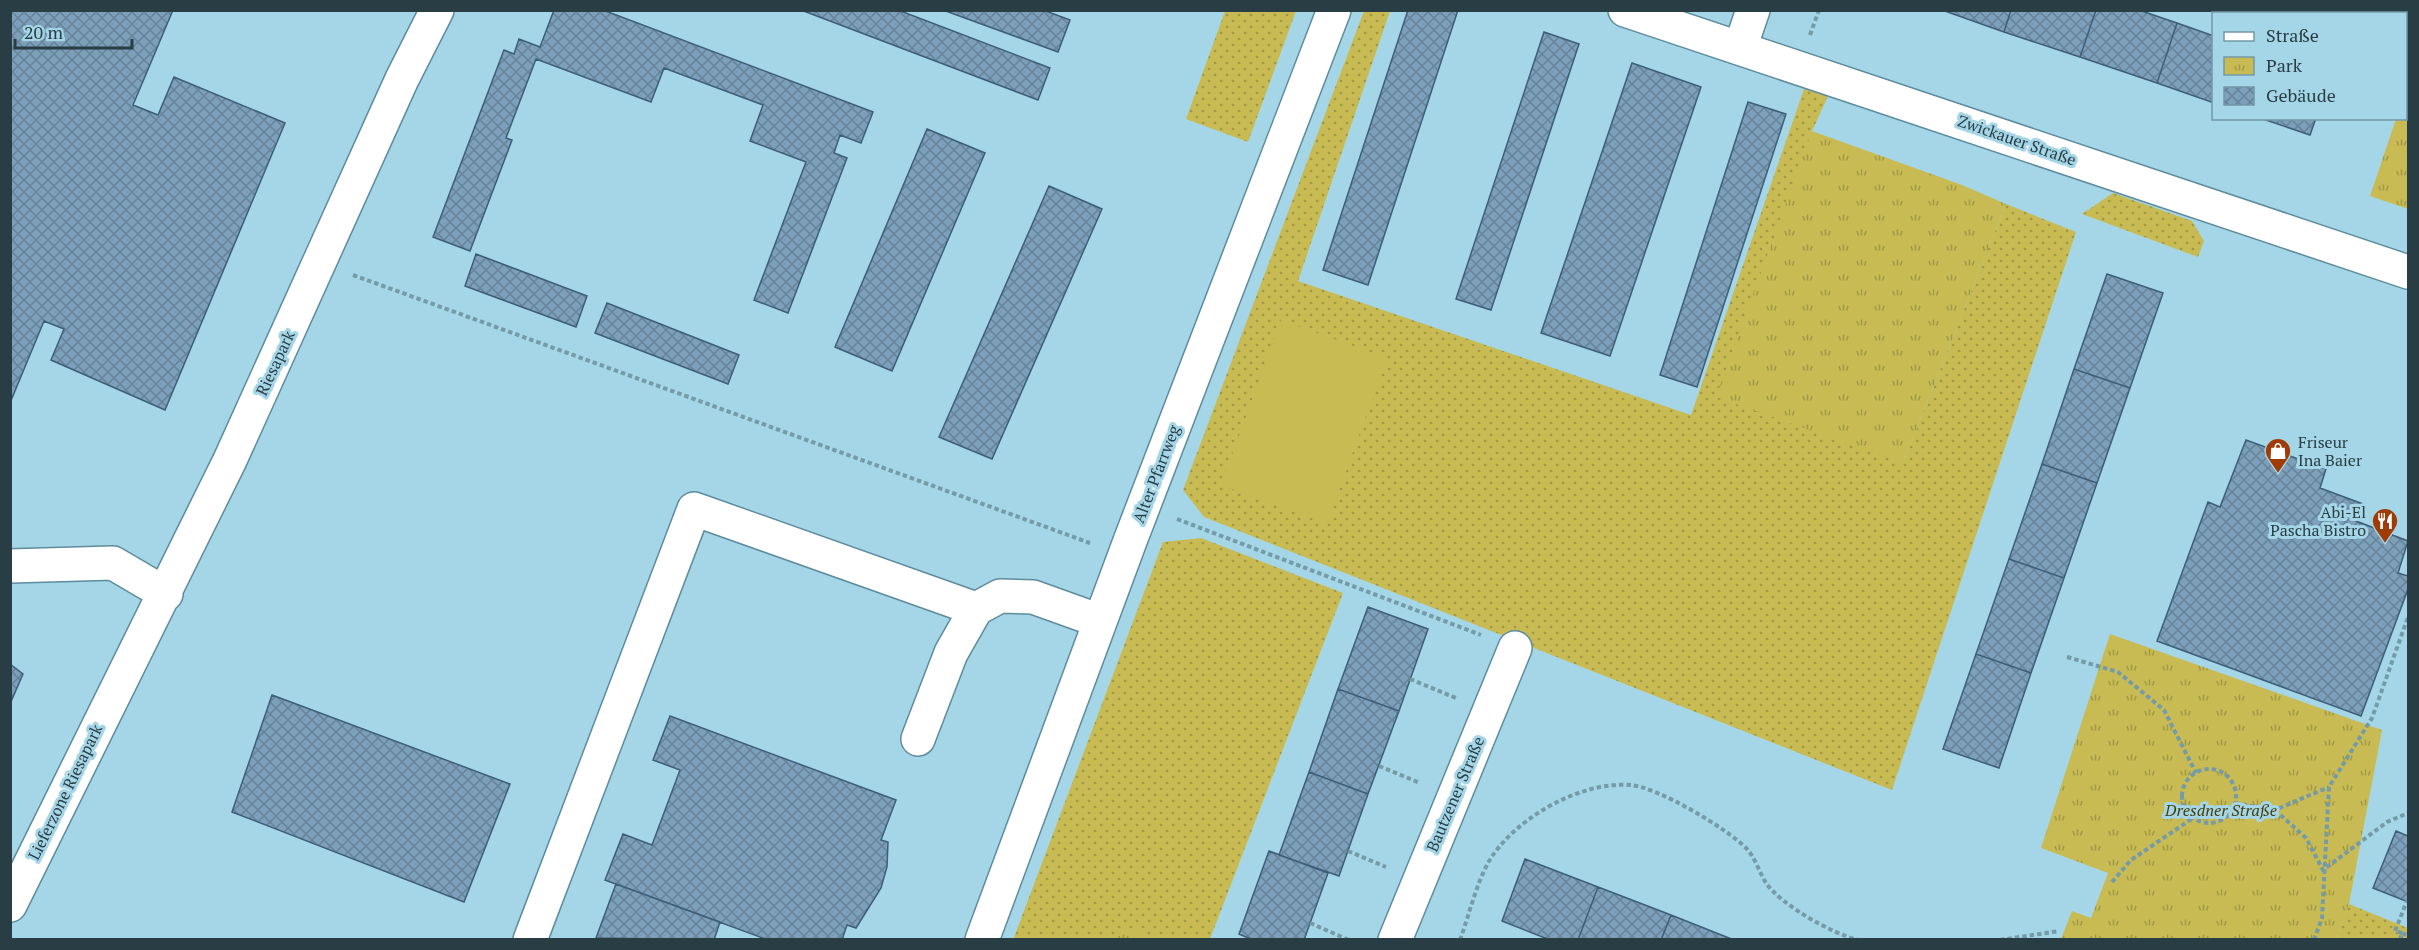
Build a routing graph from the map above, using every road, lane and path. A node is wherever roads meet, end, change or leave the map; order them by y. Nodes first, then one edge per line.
1 (437, 10) edge
2 (1334, 10) edge
3 (1625, 10) edge
4 (1753, 10) edge
5 (1740, 48) junction
6 (320, 263) junction
7 (2409, 272) edge
8 (1144, 507) junction
9 (1124, 556) junction
10 (10, 566) edge
11 (166, 594) junction
12 (976, 609) junction
13 (2409, 617) edge
14 (1100, 621) junction
15 (1515, 648) joint
16 (2067, 657) dead end
17 (1410, 679) dead end
18 (105, 712) joint
19 (1489, 712) junction
20 (918, 739) dead end
21 (1379, 766) dead end
22 (2196, 772) junction
23 (2329, 788) junction
24 (1454, 797) junction
25 (2235, 803) junction
26 (2275, 810) junction
27 (2409, 813) edge
28 (2193, 818) junction
29 (2323, 870) junction
30 (2112, 882) dead end
31 (2407, 901) edge
32 (10, 905) edge
33 (1310, 924) dead end
34 (2059, 931) dead end
35 (2402, 933) junction
36 (2409, 936) edge
37 (530, 939) edge
38 (982, 939) edge
39 (1349, 939) edge
40 (1395, 939) edge
41 (1460, 939) edge
42 (1858, 939) edge
43 (2000, 939) edge
44 (2314, 939) edge
45 (2400, 939) edge

1 - 6 street, Riesapark
2 - 8 street, Alter Pfarrweg
3 - 5 street, Zwickauer Straße
4 - 5 street
5 - 7 street, Zwickauer Straße
6 - 9 path
6 - 11 street, Riesapark
8 - 9 street, Alter Pfarrweg
8 - 15 path
9 - 14 street, Alter Pfarrweg
10 - 11 street
11 - 18 street, Riesapark
12 - 14 street
12 - 20 street
12 - 37 street
13 - 23 path
14 - 38 street, Alter Pfarrweg
15 - 19 street, Bautzener Straße
16 - 22 path
17 - 19 path
18 - 32 street, Lieferzone Riesapark
19 - 24 street, Bautzener Straße
21 - 24 path
22 - 25 path
22 - 28 path
23 - 26 path
23 - 29 path
24 - 40 street, Bautzener Straße
25 - 26 path
25 - 28 path
26 - 29 path
27 - 29 path
28 - 30 path
29 - 44 path
31 - 35 path
33 - 39 path
34 - 43 path
35 - 36 path
35 - 45 path
41 - 42 path

